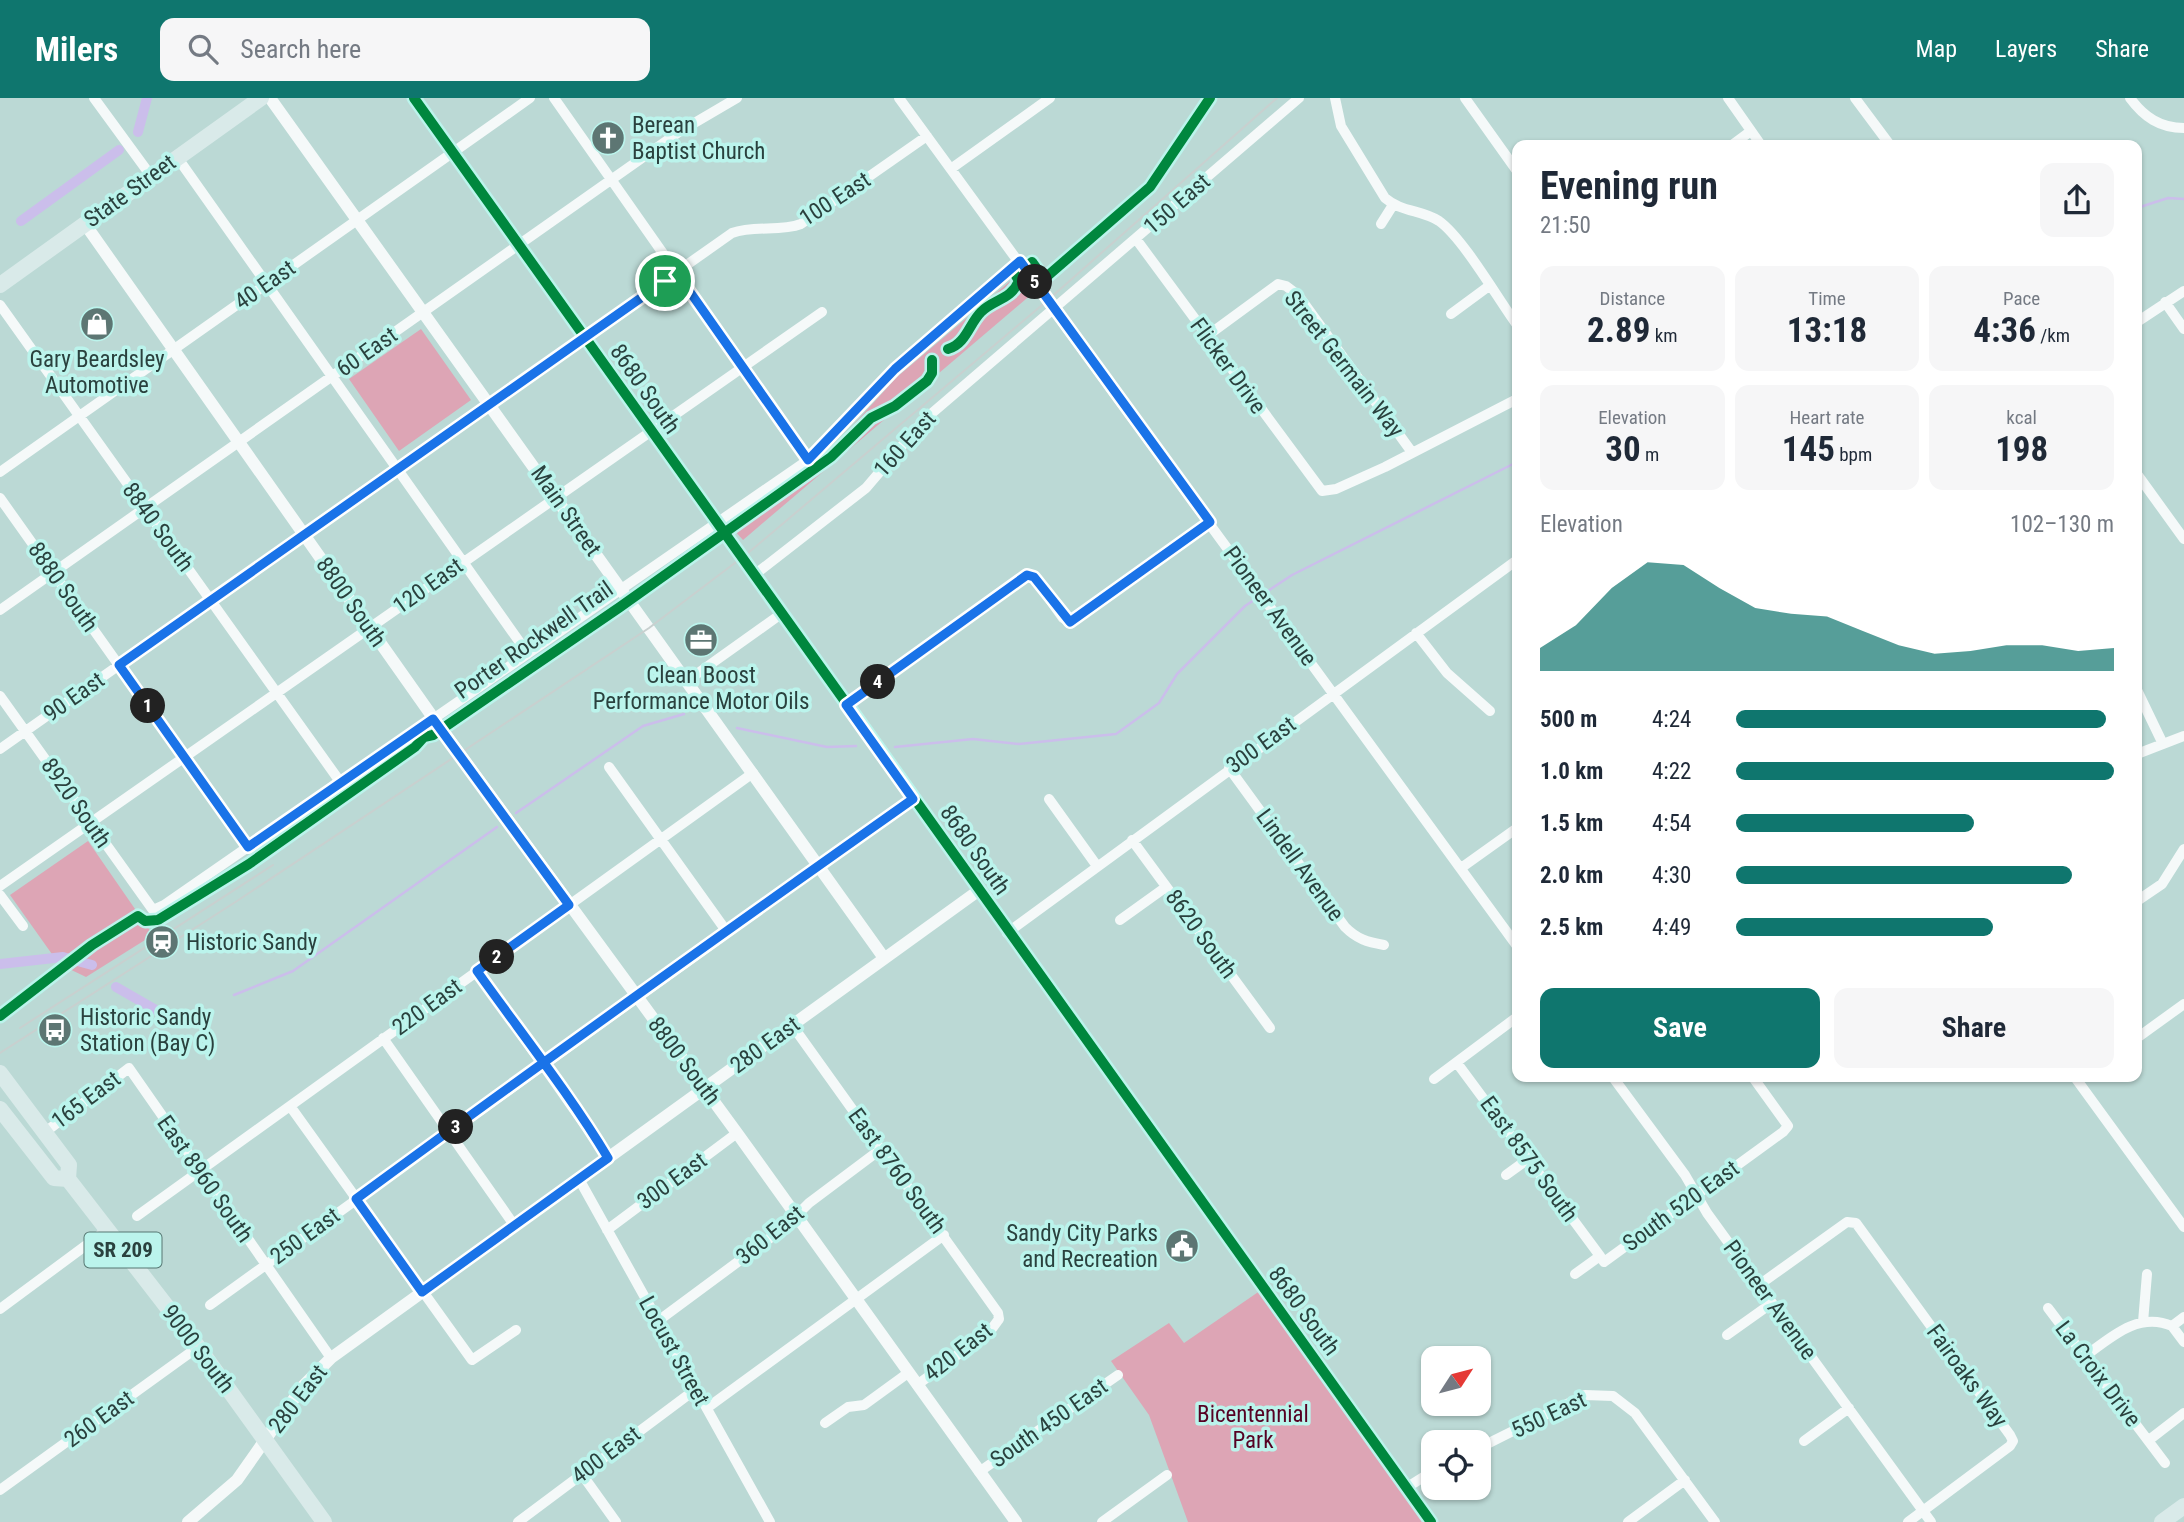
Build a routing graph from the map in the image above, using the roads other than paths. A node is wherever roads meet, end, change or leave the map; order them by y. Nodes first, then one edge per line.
1 (94, 98) edge
2 (261, 98) edge
3 (270, 98) edge
4 (414, 98) edge
5 (530, 98) edge
6 (554, 98) edge
7 (737, 98) edge
8 (899, 98) edge
9 (1050, 98) edge
10 (1299, 98) edge
11 (1335, 98) edge
12 (1465, 98) edge
13 (1728, 98) edge
14 (1855, 98) edge
15 (2130, 98) edge
16 (2184, 128) edge
17 (1751, 131) junction
18 (927, 136) junction
19 (1739, 140) edge
20 (1757, 140) edge
21 (1885, 140) edge
22 (453, 153) junction
23 (177, 157) junction
24 (1512, 164) edge
25 (952, 169) junction
26 (151, 176) junction
27 (611, 180) junction
28 (1393, 205) junction
29 (359, 219) junction
30 (85, 224) junction
31 (1381, 224) dead end
32 (733, 233) joint
33 (1136, 239) junction
34 (517, 246) junction
35 (1020, 261) junction
36 (676, 272) junction
37 (267, 284) junction
38 (0, 285) edge
39 (1489, 286) junction
40 (2184, 291) edge
41 (2165, 302) junction
42 (0, 305) edge
43 (1055, 309) junction
44 (425, 311) junction
45 (822, 312) dead end
46 (1451, 314) dead end
47 (1512, 318) edge
48 (2142, 318) edge
49 (2184, 329) edge
50 (1207, 336) junction
51 (583, 338) junction
52 (173, 350) junction
53 (742, 365) junction
54 (332, 377) junction
55 (1512, 401) edge
56 (490, 404) junction
57 (79, 416) junction
58 (649, 431) junction
59 (239, 442) junction
60 (1411, 451) junction
61 (808, 460) junction
62 (397, 469) junction
63 (0, 472) edge
64 (2142, 481) edge
65 (556, 496) junction
66 (0, 498) edge
67 (145, 508) junction
68 (1210, 522) junction
69 (716, 524) junction
70 (304, 535) junction
71 (2184, 539) edge
72 (463, 562) junction
73 (1512, 564) edge
74 (53, 573) junction
75 (753, 576) junction
76 (622, 589) junction
77 (211, 601) junction
78 (0, 610) edge
79 (780, 614) junction
80 (369, 628) junction
81 (1416, 633) junction
82 (528, 654) junction
83 (119, 665) junction
84 (687, 681) junction
85 (1332, 693) junction
86 (277, 694) junction
87 (0, 696) edge
88 (2142, 700) edge
89 (846, 705) junction
90 (1490, 711) dead end
91 (433, 719) junction
92 (25, 731) junction
93 (2184, 736) edge
94 (2163, 744) junction
95 (0, 749) edge
96 (2142, 752) edge
97 (185, 758) junction
98 (610, 767) dead end
99 (1229, 768) junction
100 (753, 773) junction
101 (341, 783) junction
102 (913, 799) junction
103 (1049, 799) dead end
104 (91, 824) junction
105 (1512, 832) edge
106 (661, 840) junction
107 (1132, 840) junction
108 (248, 847) junction
109 (2184, 849) edge
110 (819, 866) junction
111 (1097, 866) junction
112 (1461, 868) junction
113 (0, 886) edge
114 (1166, 887) junction
115 (978, 891) junction
116 (0, 895) edge
117 (2142, 898) edge
118 (569, 905) junction
119 (1120, 920) dead end
120 (23, 926) dead end
121 (727, 932) junction
122 (1007, 933) junction
123 (1512, 939) edge
124 (1384, 945) dead end
125 (884, 958) junction
126 (477, 971) junction
127 (636, 997) junction
128 (2184, 1004) edge
129 (1512, 1021) edge
130 (792, 1025) junction
131 (1270, 1028) dead end
132 (2142, 1034) edge
133 (383, 1038) junction
134 (1457, 1063) junction
135 (543, 1064) junction
136 (129, 1068) joint
137 (0, 1073) edge
138 (1434, 1079) dead end
139 (1616, 1082) edge
140 (1756, 1082) edge
141 (2082, 1082) edge
142 (704, 1088) junction
143 (290, 1106) junction
144 (0, 1109) edge
145 (449, 1132) junction
146 (44, 1133) junction
147 (737, 1133) junction
148 (881, 1149) junction
149 (608, 1158) junction
150 (1528, 1159) junction
151 (200, 1171) junction
152 (1506, 1175) dead end
153 (68, 1179) junction
154 (579, 1179) junction
155 (1696, 1195) junction
156 (356, 1199) junction
157 (137, 1216) dead end
158 (797, 1217) junction
159 (514, 1225) junction
160 (2184, 1227) edge
161 (108, 1230) junction
162 (607, 1230) junction
163 (944, 1236) junction
164 (1600, 1256) junction
165 (265, 1265) junction
166 (1575, 1274) dead end
167 (2147, 1274) dead end
168 (1759, 1285) junction
169 (422, 1292) junction
170 (856, 1299) junction
171 (1772, 1303) junction
172 (210, 1305) dead end
173 (0, 1308) edge
174 (2048, 1308) dead end
175 (2184, 1317) edge
176 (999, 1319) joint
177 (658, 1321) junction
178 (2143, 1322) junction
179 (2172, 1326) junction
180 (516, 1330) dead end
181 (1727, 1335) dead end
182 (2184, 1342) edge
183 (198, 1347) junction
184 (2084, 1357) junction
185 (331, 1358) junction
186 (908, 1373) junction
187 (1118, 1375) dead end
188 (917, 1385) junction
189 (696, 1389) junction
190 (706, 1408) junction
191 (1849, 1408) junction
192 (2184, 1413) edge
193 (825, 1423) dead end
194 (265, 1440) junction
195 (2148, 1440) junction
196 (1804, 1441) dead end
197 (1491, 1442) edge
198 (2165, 1463) dead end
199 (979, 1472) junction
200 (581, 1473) junction
201 (1167, 1475) dead end
202 (1421, 1479) edge
203 (1685, 1480) junction
204 (1406, 1488) junction
205 (0, 1490) edge
206 (2184, 1506) edge
207 (1923, 1511) junction
208 (188, 1522) edge
209 (324, 1522) edge
210 (518, 1522) edge
211 (616, 1522) edge
212 (770, 1522) edge
213 (1016, 1522) edge
214 (1102, 1522) edge
215 (1431, 1522) edge
216 (1628, 1522) edge
217 (1715, 1522) edge
218 (1908, 1522) edge
219 (1931, 1522) edge
220 (2162, 1522) edge

1 - 26 street
2 - 23 main road, State Street
3 - 29 street, Main Street
4 - 22 street, 8680 South
5 - 22 street, 40 East
6 - 27 street
7 - 27 street, 60 East
8 - 18 street, Pioneer Avenue
9 - 25 street
10 - 33 street, 150 East
11 - 28 street
12 - 24 street
13 - 17 street
14 - 21 street
15 - 16 street
17 - 19 street
17 - 20 street
18 - 25 street, Pioneer Avenue
18 - 32 street, 100 East
22 - 29 street, 40 East
22 - 34 street, 8680 South
23 - 26 main road, State Street
23 - 37 street
25 - 35 street, Pioneer Avenue
26 - 30 main road, State Street
27 - 34 street, 60 East
27 - 36 street
28 - 31 street
28 - 39 street
29 - 37 street, 40 East
29 - 44 street, Main Street
30 - 38 main road, State Street
30 - 52 street, 8800 South
32 - 36 street, 90 East
33 - 43 street, 150 East
33 - 50 street, Flicker Drive
34 - 44 street, 60 East
34 - 51 street, 8680 South
35 - 43 street, Pioneer Avenue
35 - 61 street
36 - 51 street, 90 East
36 - 53 street
37 - 52 street, 40 East
37 - 54 street
39 - 46 street
39 - 47 street
40 - 41 street
41 - 48 street
41 - 49 street
42 - 57 street, 8840 South
43 - 68 street, Pioneer Avenue
43 - 75 street, 160 East
44 - 54 street, 60 East
44 - 56 street, Main Street
45 - 53 street, 120 East
50 - 60 street, Flicker Drive
50 - 60 street, Street Germain Way
51 - 56 street, 90 East
51 - 58 street, 8680 South
52 - 57 street, 40 East
52 - 59 street, 8800 South
53 - 58 street, 120 East
53 - 61 street
54 - 59 street, 60 East
54 - 62 street
55 - 60 street
56 - 62 street, 90 East
56 - 65 street, Main Street
57 - 63 street, 40 East
57 - 67 street, 8840 South
58 - 65 street, 120 East
58 - 69 street, 8680 South
59 - 67 street, 60 East
59 - 70 street, 8800 South
61 - 69 street
62 - 70 street, 90 East
62 - 72 street
64 - 71 street
65 - 72 street, 120 East
65 - 76 street, Main Street
66 - 74 street, 8880 South
67 - 74 street, 60 East
67 - 77 street, 8840 South
68 - 85 street, Pioneer Avenue
68 - 89 street
69 - 75 street, 8680 South
69 - 76 street
70 - 77 street, 90 East
70 - 80 street, 8800 South
72 - 80 street, 120 East
72 - 82 street
73 - 81 street, 300 East
74 - 78 street, 60 East
74 - 83 street, 8880 South
75 - 79 street, 8680 South
76 - 82 street
76 - 84 street, Main Street
77 - 83 street, 90 East
77 - 86 street, 8840 South
79 - 84 street
79 - 89 street, 8680 South
80 - 86 street, 120 East
80 - 91 street, 8800 South
81 - 85 street, 300 East
81 - 90 street
82 - 91 street
83 - 92 street, 90 East
83 - 97 street, 8880 South
84 - 100 street, Main Street
85 - 99 street, 300 East
85 - 112 street, Pioneer Avenue
86 - 97 street, 120 East
86 - 101 street, 8840 South
87 - 92 street, 8920 South
88 - 94 street
89 - 102 street, 8680 South
91 - 101 street
91 - 118 street, 8800 South
92 - 95 street, 90 East
92 - 104 street, 8920 South
93 - 94 street
94 - 96 street
97 - 104 street, 120 East
97 - 108 street, 8880 South
98 - 106 street
99 - 107 street, 300 East
99 - 124 street, Lindell Avenue
100 - 106 street, 220 East
100 - 110 street, Main Street
101 - 108 street
102 - 110 street, 250 East
102 - 115 street, 8680 South
103 - 111 street
104 - 108 street, 8920 South
104 - 113 street, 120 East
105 - 112 street
106 - 118 street, 220 East
106 - 121 street
107 - 111 street, 300 East
107 - 114 street, 8620 South
109 - 117 street
110 - 121 street, 250 East
110 - 125 street, Main Street
111 - 122 street, 300 East
112 - 123 street, Pioneer Avenue
114 - 119 street
114 - 131 street, 8620 South
115 - 122 street, 8680 South
115 - 125 street, 280 East
116 - 120 street
118 - 126 street, 220 East
118 - 127 street, 8800 South
121 - 127 street, 250 East
122 - 204 street, 8680 South
125 - 130 street, 280 East
126 - 133 street, 220 East
126 - 135 street
127 - 135 street, 250 East
127 - 142 street, 8800 South
128 - 132 street
129 - 134 street
130 - 142 street, 280 East
130 - 148 street, East 8760 South
133 - 143 street, 220 East
133 - 145 street
134 - 138 street
134 - 150 street, East 8575 South
135 - 145 street, 250 East
135 - 149 street
136 - 146 street, 165 East
136 - 151 street, East 8960 South
137 - 146 main road, 9000 South / SR 209
139 - 155 street, Pioneer Avenue
140 - 155 street, South 520 East
141 - 160 street
142 - 147 street, 8800 South
142 - 149 street, 280 East
143 - 151 street, 220 East
143 - 156 street
144 - 153 main road, 9000 South / SR 209
145 - 156 street, 250 East
145 - 159 street
146 - 153 main road, 9000 South / SR 209
147 - 158 street, 8800 South
147 - 162 street, 300 East
148 - 158 street, 360 East
148 - 163 street, East 8760 South
149 - 154 street, 280 East
150 - 152 street
150 - 164 street, East 8575 South
151 - 157 street, 220 East
151 - 165 street, East 8960 South
153 - 161 main road, 9000 South / SR 209
154 - 159 street, 280 East
154 - 162 street, Locust Street
155 - 164 street, South 520 East
155 - 168 street, Pioneer Avenue
156 - 165 street, 250 East
156 - 169 street
158 - 170 street, 8800 South
158 - 177 street, 360 East
159 - 169 street, 280 East
161 - 173 street
161 - 183 main road, 9000 South / SR 209
162 - 177 street, Locust Street
163 - 170 street
163 - 176 street, East 8760 South
164 - 166 street, South 520 East
165 - 172 street, 250 East
165 - 185 street, East 8960 South
167 - 178 street
168 - 171 street, Pioneer Avenue
168 - 207 street, Fairoaks Way
169 - 180 street
169 - 185 street, 280 East
170 - 186 street, 8800 South
170 - 190 street
171 - 181 street
171 - 191 street, Pioneer Avenue
174 - 184 street, La Croix Drive
175 - 179 street
176 - 188 street, 420 East
177 - 189 street, Locust Street
178 - 179 street
178 - 184 street
179 - 182 street
183 - 194 main road, 9000 South / SR 209
183 - 205 street, 260 East
184 - 195 street, La Croix Drive
185 - 194 street, 280 East
186 - 188 street, 8800 South
186 - 193 street
187 - 199 street, South 450 East
188 - 199 street, 8800 South
189 - 190 street, Locust Street
189 - 200 street, 400 East
190 - 212 street, Locust Street
191 - 196 street
191 - 207 street, Pioneer Avenue
192 - 195 street
194 - 208 street
194 - 209 main road, 9000 South / SR 209
195 - 198 street, La Croix Drive
197 - 203 street, 550 East
199 - 213 street, 8800 South
200 - 210 street, 400 East
200 - 211 street
201 - 214 street
202 - 204 street
203 - 216 street
203 - 217 street
204 - 215 street, 8680 South
206 - 220 main road
207 - 218 street
207 - 219 street, Pioneer Avenue

